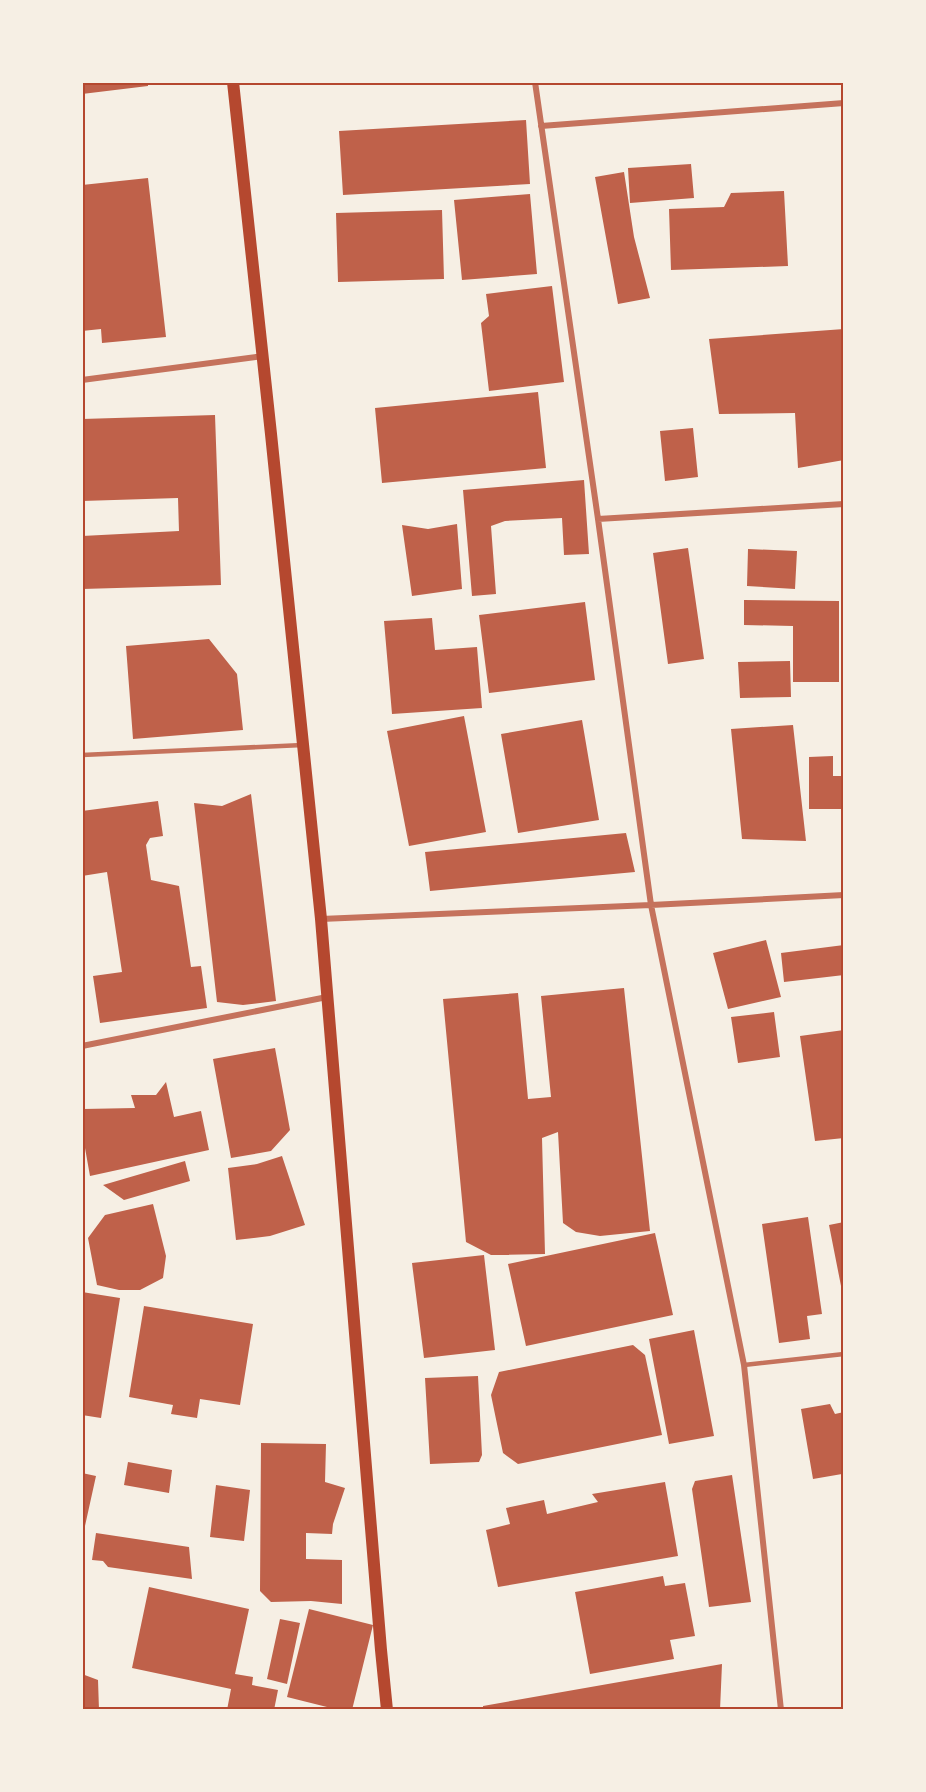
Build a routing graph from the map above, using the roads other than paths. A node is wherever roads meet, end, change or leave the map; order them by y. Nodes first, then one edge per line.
1 (232, 82) edge
2 (535, 82) edge
3 (843, 103) edge
4 (541, 126) junction
5 (263, 356) junction
6 (82, 380) edge
7 (843, 504) edge
8 (598, 519) junction
9 (303, 745) junction
10 (82, 755) edge
11 (843, 895) edge
12 (651, 905) junction
13 (321, 919) junction
14 (327, 997) junction
15 (82, 1046) edge
16 (843, 1354) edge
17 (744, 1365) junction
18 (387, 1710) edge
19 (781, 1710) edge

1 - 5 main road
2 - 4 street
3 - 4 street
4 - 8 street
5 - 6 street
5 - 9 main road
7 - 8 street
8 - 12 street
9 - 10 lane
9 - 13 main road
11 - 12 street
12 - 13 street
12 - 17 street
13 - 14 main road
14 - 15 street
14 - 18 main road
16 - 17 lane
17 - 19 street

